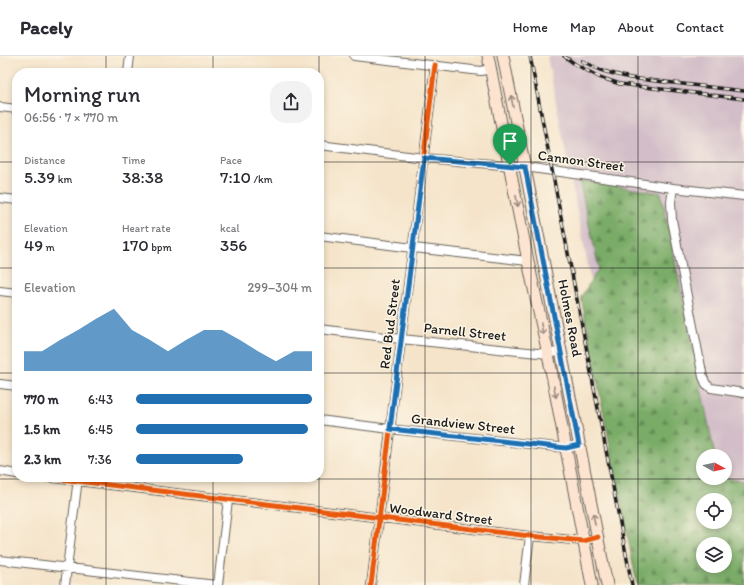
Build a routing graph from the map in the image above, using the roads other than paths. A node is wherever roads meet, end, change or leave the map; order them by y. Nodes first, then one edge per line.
1 (130, 56) edge
2 (354, 56) edge
3 (488, 56) edge
4 (504, 56) edge
5 (435, 65) junction
6 (129, 68) edge
7 (490, 69) junction
8 (0, 107) edge
9 (12, 108) edge
10 (324, 146) edge
11 (424, 158) junction
12 (510, 165) junction
13 (525, 167) junction
14 (673, 188) junction
15 (744, 196) edge
16 (0, 198) edge
17 (12, 199) edge
18 (324, 237) edge
19 (412, 248) junction
20 (528, 261) junction
21 (0, 290) edge
22 (12, 292) edge
23 (324, 329) edge
24 (401, 339) junction
25 (562, 351) junction
26 (548, 354) junction
27 (0, 384) edge
28 (12, 385) edge
29 (744, 393) edge
30 (324, 421) edge
31 (390, 429) junction
32 (579, 445) junction
33 (566, 448) junction
34 (0, 471) edge
35 (12, 473) edge
36 (78, 482) edge
37 (99, 482) edge
38 (228, 500) junction
39 (379, 518) junction
40 (530, 536) junction
41 (598, 537) junction
42 (583, 541) junction
43 (0, 560) edge
44 (67, 568) junction
45 (65, 585) edge
46 (217, 585) edge
47 (371, 585) edge
48 (524, 585) edge
49 (592, 585) edge
50 (607, 585) edge

1 - 6 street
2 - 5 street
3 - 7 main road, Holmes Road
13 -> 4 main road, Holmes Road
5 - 7 street
5 - 11 street, Red Bud Street
7 - 12 main road, Holmes Road
8 - 9 street
10 - 11 street, Cannon Street
11 - 12 street, Cannon Street
11 - 19 street, Red Bud Street
12 - 13 street, Cannon Street
12 -> 20 main road, Holmes Road
13 - 14 street, Cannon Street
13 - 25 main road, Holmes Road
14 - 15 street, Cannon Street
14 - 29 street
16 - 17 street
18 - 19 street
19 - 20 street
19 - 24 street, Red Bud Street
20 -> 26 main road, Holmes Road
21 - 22 street
23 - 24 street, Parnell Street
24 - 26 street, Parnell Street
24 - 31 street, Red Bud Street
25 - 26 street, Parnell Street
25 - 32 main road, Holmes Road
26 -> 33 main road, Holmes Road
27 - 28 street
30 - 31 street, Grandview Street
31 - 33 street, Grandview Street
31 - 39 street, Red Bud Street
32 - 33 street, Grandview Street
41 -> 32 main road, Holmes Road
33 - 42 main road, Holmes Road
34 - 35 street
36 - 44 street
37 - 38 street, Woodward Street
38 - 39 street, Woodward Street
38 - 46 street
39 - 40 street, Woodward Street
39 - 47 street, Red Bud Street
40 - 42 street, Woodward Street
40 - 48 street
41 - 42 street, Woodward Street
41 - 50 main road, Holmes Road
42 - 49 main road, Holmes Road
43 - 44 street
44 - 45 street
44 - 46 street

